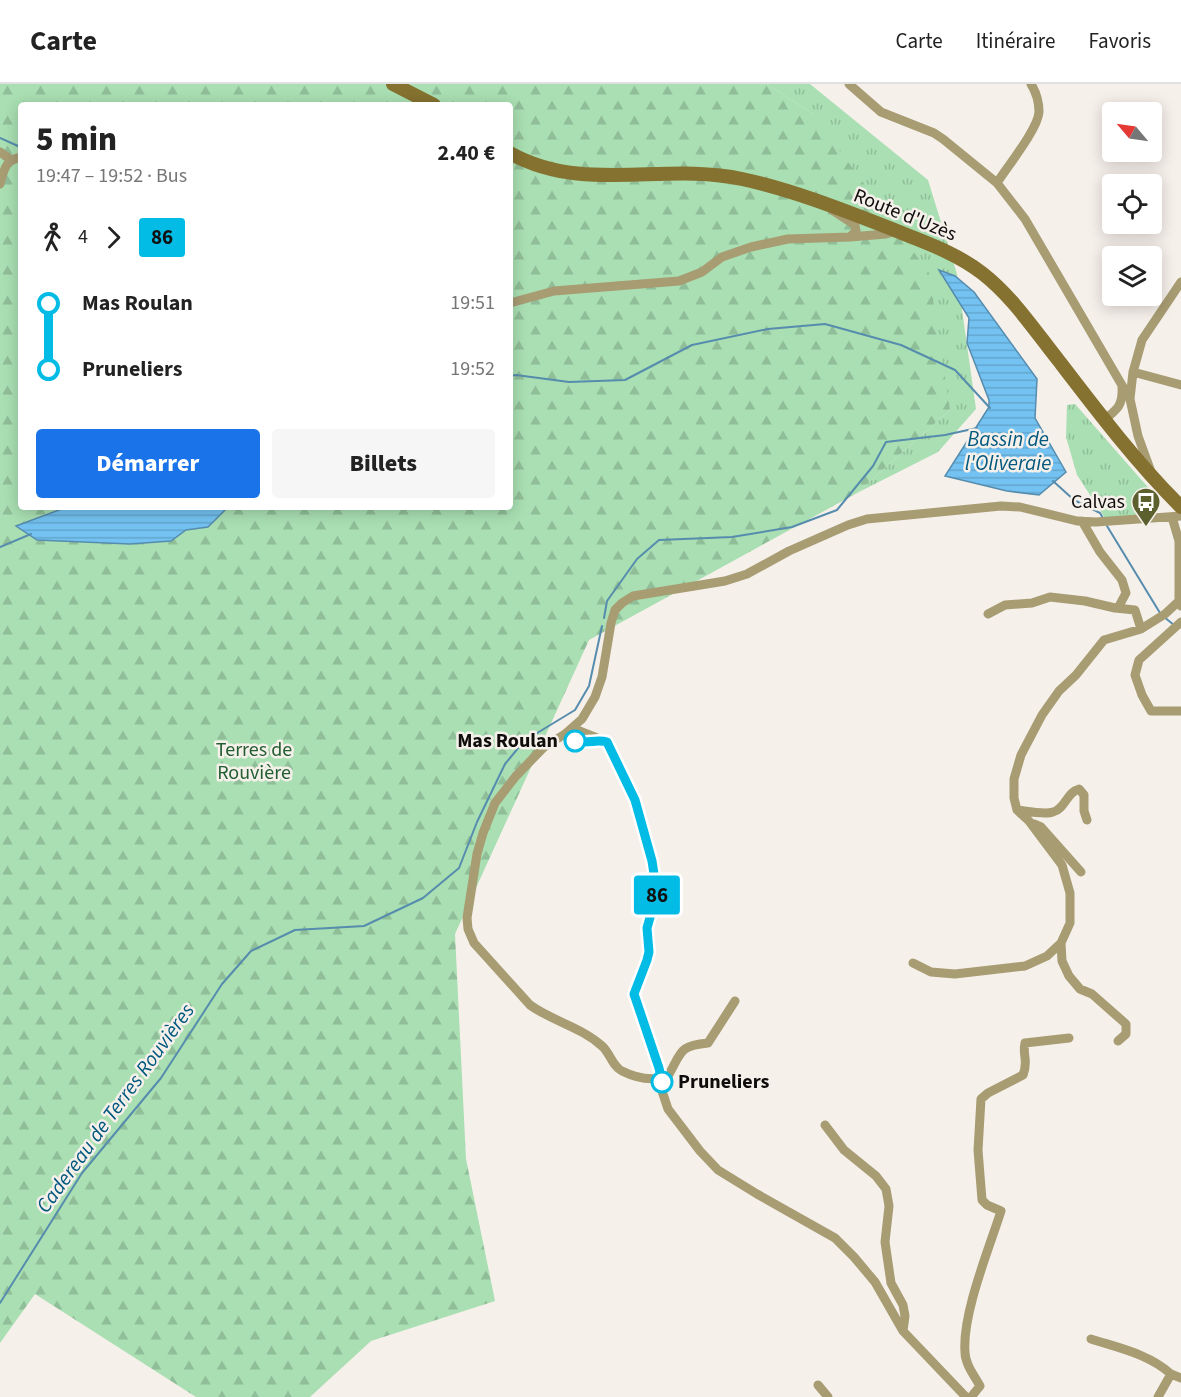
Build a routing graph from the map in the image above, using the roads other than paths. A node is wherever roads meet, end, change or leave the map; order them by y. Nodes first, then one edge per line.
1 (393, 84) edge
2 (849, 84) edge
3 (1031, 84) edge
4 (428, 102) edge
5 (0, 152) edge
6 (513, 154) edge
7 (18, 158) edge
8 (11, 160) junction
9 (997, 183) junction
10 (0, 184) edge
11 (820, 203) junction
12 (873, 222) junction
13 (897, 231) junction
14 (866, 236) junction
15 (850, 237) junction
16 (1181, 282) edge
17 (513, 302) edge
18 (1133, 372) junction
19 (1121, 384) junction
20 (1181, 385) edge
21 (1130, 399) junction
22 (1116, 410) junction
23 (1133, 414) junction
24 (1104, 420) junction
25 (1136, 425) junction
26 (1115, 434) junction
27 (1152, 478) junction
28 (1178, 514) edge
29 (1082, 521) junction
30 (1180, 603) edge
31 (1118, 608) junction
32 (988, 614) dead end
33 (1178, 625) edge
34 (1141, 629) junction
35 (1181, 711) edge
36 (568, 731) junction
37 (1017, 810) junction
38 (1087, 820) dead end
39 (1029, 821) junction
40 (1081, 872) dead end
41 (1061, 943) junction
42 (913, 963) dead end
43 (735, 1001) dead end
44 (1069, 1038) dead end
45 (1118, 1041) dead end
46 (661, 1078) junction
47 (825, 1125) dead end
48 (903, 1331) junction
49 (1091, 1339) dead end
50 (1171, 1374) junction
51 (1181, 1378) edge
52 (818, 1385) dead end
53 (828, 1397) edge
54 (966, 1397) edge
55 (971, 1397) edge
56 (1158, 1397) edge

1 - 4 main road
2 - 9 street
3 - 9 street
5 - 8 street
6 - 11 main road, Route d'Uzès
7 - 8 street
8 - 10 street
9 - 19 street
11 - 12 main road, Route d'Uzès
11 - 15 street
12 - 13 main road, Route d'Uzès
12 - 14 street
12 - 15 street
13 - 14 street
13 - 24 main road, Route d'Uzès
14 - 15 street
15 - 17 street
16 - 18 street
18 - 20 street
18 - 21 street
19 - 21 street
19 - 22 street
21 - 23 street
22 - 23 street
22 - 24 street
23 - 25 street
24 - 26 main road, Route d'Uzès
25 - 26 street
25 - 27 street
26 - 27 main road, Route d'Uzès
27 - 28 main road, Route d'Uzès
28 - 29 street
28 - 30 street
29 - 31 street
29 - 36 street
30 - 34 street
31 - 32 street
31 - 34 street
33 - 35 street
34 - 37 street
36 - 46 street
36 - 46 street
37 - 38 street
37 - 39 street
39 - 40 street
39 - 41 street
41 - 42 street
41 - 45 street
43 - 46 street
44 - 55 street
46 - 48 street
47 - 48 street
48 - 54 street
49 - 50 street
50 - 51 street
50 - 56 street
52 - 53 street

